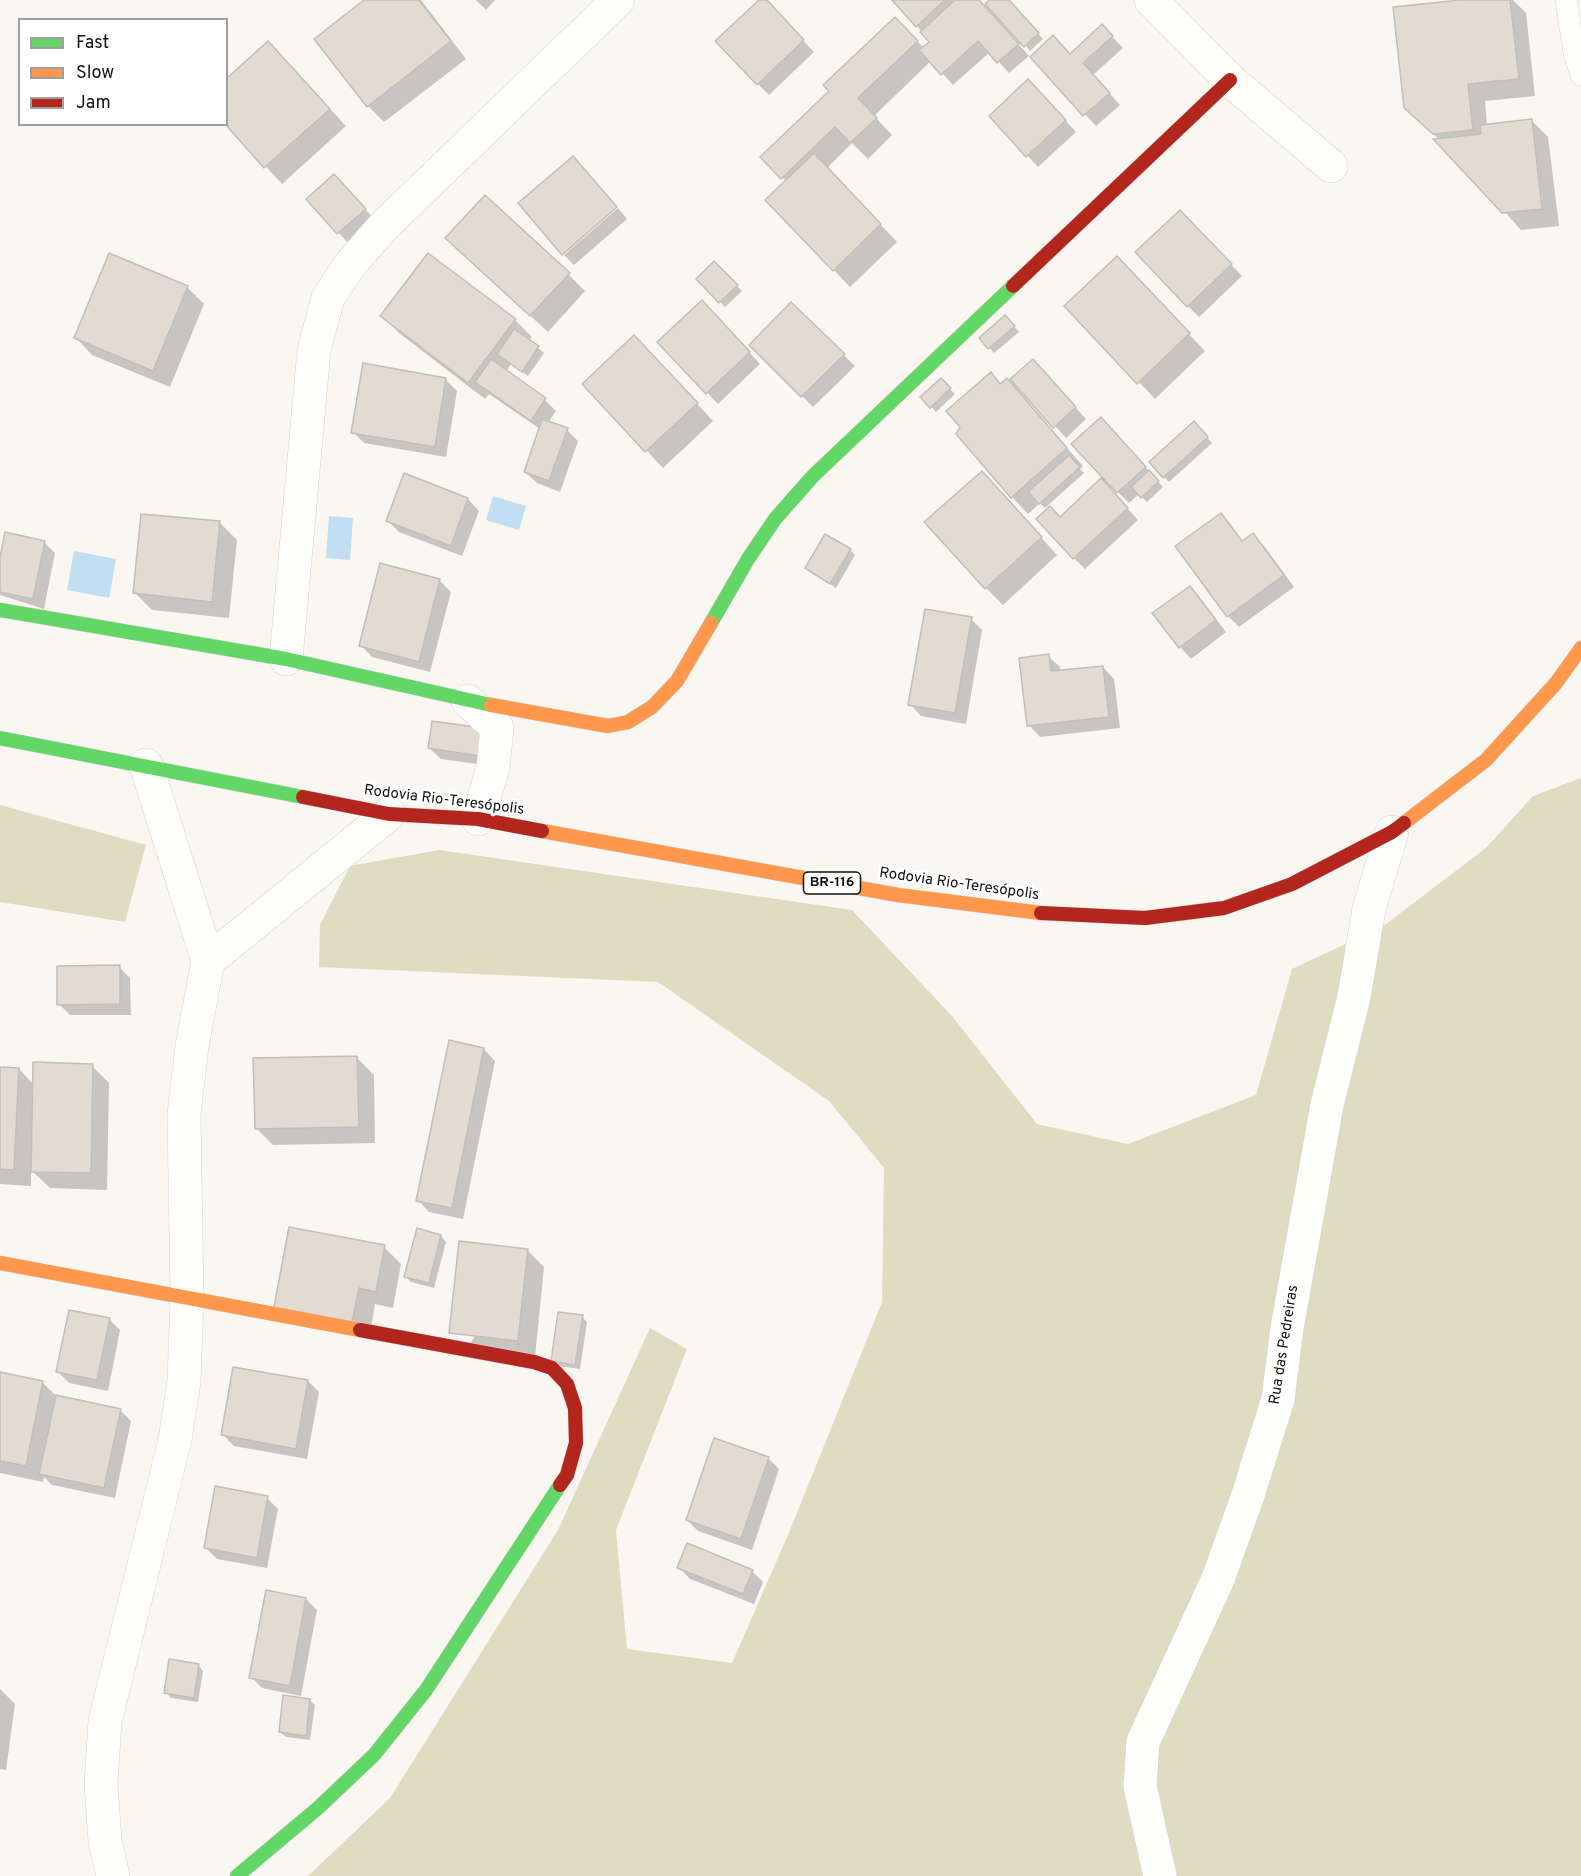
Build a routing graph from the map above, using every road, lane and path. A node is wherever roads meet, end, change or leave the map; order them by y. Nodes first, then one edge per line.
1 (618, 0) edge
2 (1151, 0) edge
3 (1566, 0) edge
4 (1581, 75) edge
5 (1230, 80) junction
6 (1331, 166) dead end
7 (0, 610) edge
8 (1581, 648) edge
9 (286, 659) junction
10 (468, 701) junction
11 (0, 738) edge
12 (146, 765) junction
13 (389, 814) junction
14 (478, 819) junction
15 (1392, 832) junction
16 (208, 961) junction
17 (0, 1263) edge
18 (187, 1298) junction
19 (113, 1876) edge
20 (237, 1876) edge
21 (1161, 1876) edge

1 - 9 street
2 - 5 street
3 - 4 lane
5 - 6 street
5 - 10 main road
7 - 9 main road
8 - 15 main road, Rodovia Rio-Teresópolis / BR-116
9 - 10 main road
10 - 14 street
11 - 12 main road, Rodovia Rio-Teresópolis / BR-116
12 - 13 main road, Rodovia Rio-Teresópolis / BR-116
12 - 16 street
13 - 14 main road, Rodovia Rio-Teresópolis / BR-116
13 - 16 street
14 - 15 main road, Rodovia Rio-Teresópolis / BR-116
15 - 21 street, Rua das Pedreiras
16 - 18 street
17 - 18 main road
18 - 19 street
18 - 20 main road

